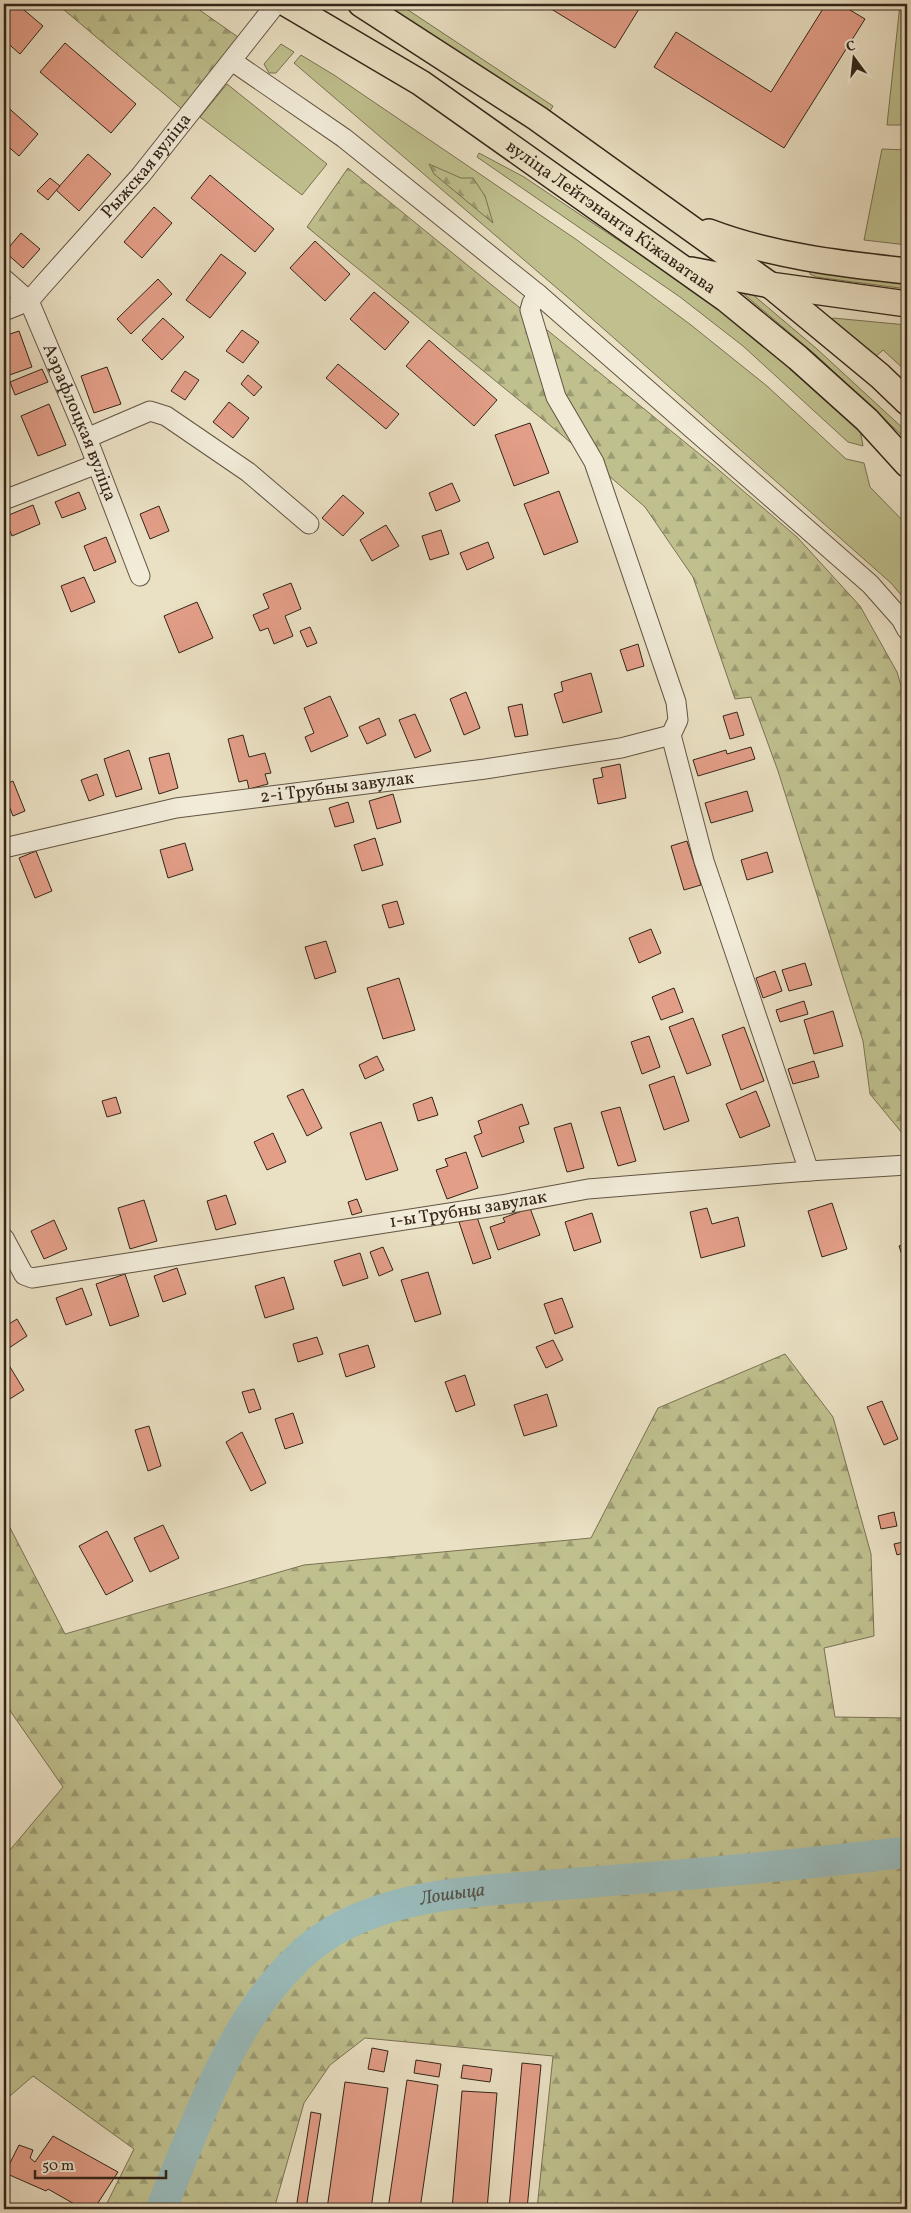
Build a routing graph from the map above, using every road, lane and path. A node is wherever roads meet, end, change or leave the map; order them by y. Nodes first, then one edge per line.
1 (276, 4) edge
2 (287, 4) edge
3 (362, 4) edge
4 (232, 61) junction
5 (645, 195) junction
6 (684, 223) junction
7 (629, 229) junction
8 (684, 268) junction
9 (907, 271) edge
10 (4, 279) edge
11 (770, 286) junction
12 (538, 294) junction
13 (29, 301) junction
14 (907, 304) edge
15 (4, 311) edge
16 (907, 402) edge
17 (86, 438) junction
18 (97, 464) junction
19 (907, 464) edge
20 (4, 500) edge
21 (309, 524) dead end
22 (140, 576) dead end
23 (907, 630) edge
24 (671, 735) junction
25 (4, 848) edge
26 (907, 1165) edge
27 (809, 1171) junction
28 (4, 1238) edge

1 - 4 street, Рыжская вуліца
2 - 7 main road, вуліца Лейтэнанта Кіжаватава
3 - 5 main road, вуліца Лейтэнанта Кіжаватава
4 - 12 street
4 - 13 street, Рыжская вуліца
5 - 6 main road, вуліца Лейтэнанта Кіжаватава
5 - 7 main road
6 - 9 main road
6 - 11 main road, вуліца Лейтэнанта Кіжаватава
7 - 8 main road, вуліца Лейтэнанта Кіжаватава
8 - 11 main road
8 - 19 main road, вуліца Лейтэнанта Кіжаватава
10 - 13 street, Аэрафлоцкая вуліца
11 - 14 main road
11 - 16 main road, вуліца Лейтэнанта Кіжаватава
12 - 23 street
12 - 24 street
13 - 15 street, Рыжская вуліца
13 - 17 street, Аэрафлоцкая вуліца
17 - 18 street, Аэрафлоцкая вуліца
17 - 21 street
18 - 20 street
18 - 22 street, Аэрафлоцкая вуліца
24 - 25 street, 2-і Трубны завулак
24 - 27 street
26 - 27 street, 1-ы Трубны завулак
27 - 28 street, 1-ы Трубны завулак

